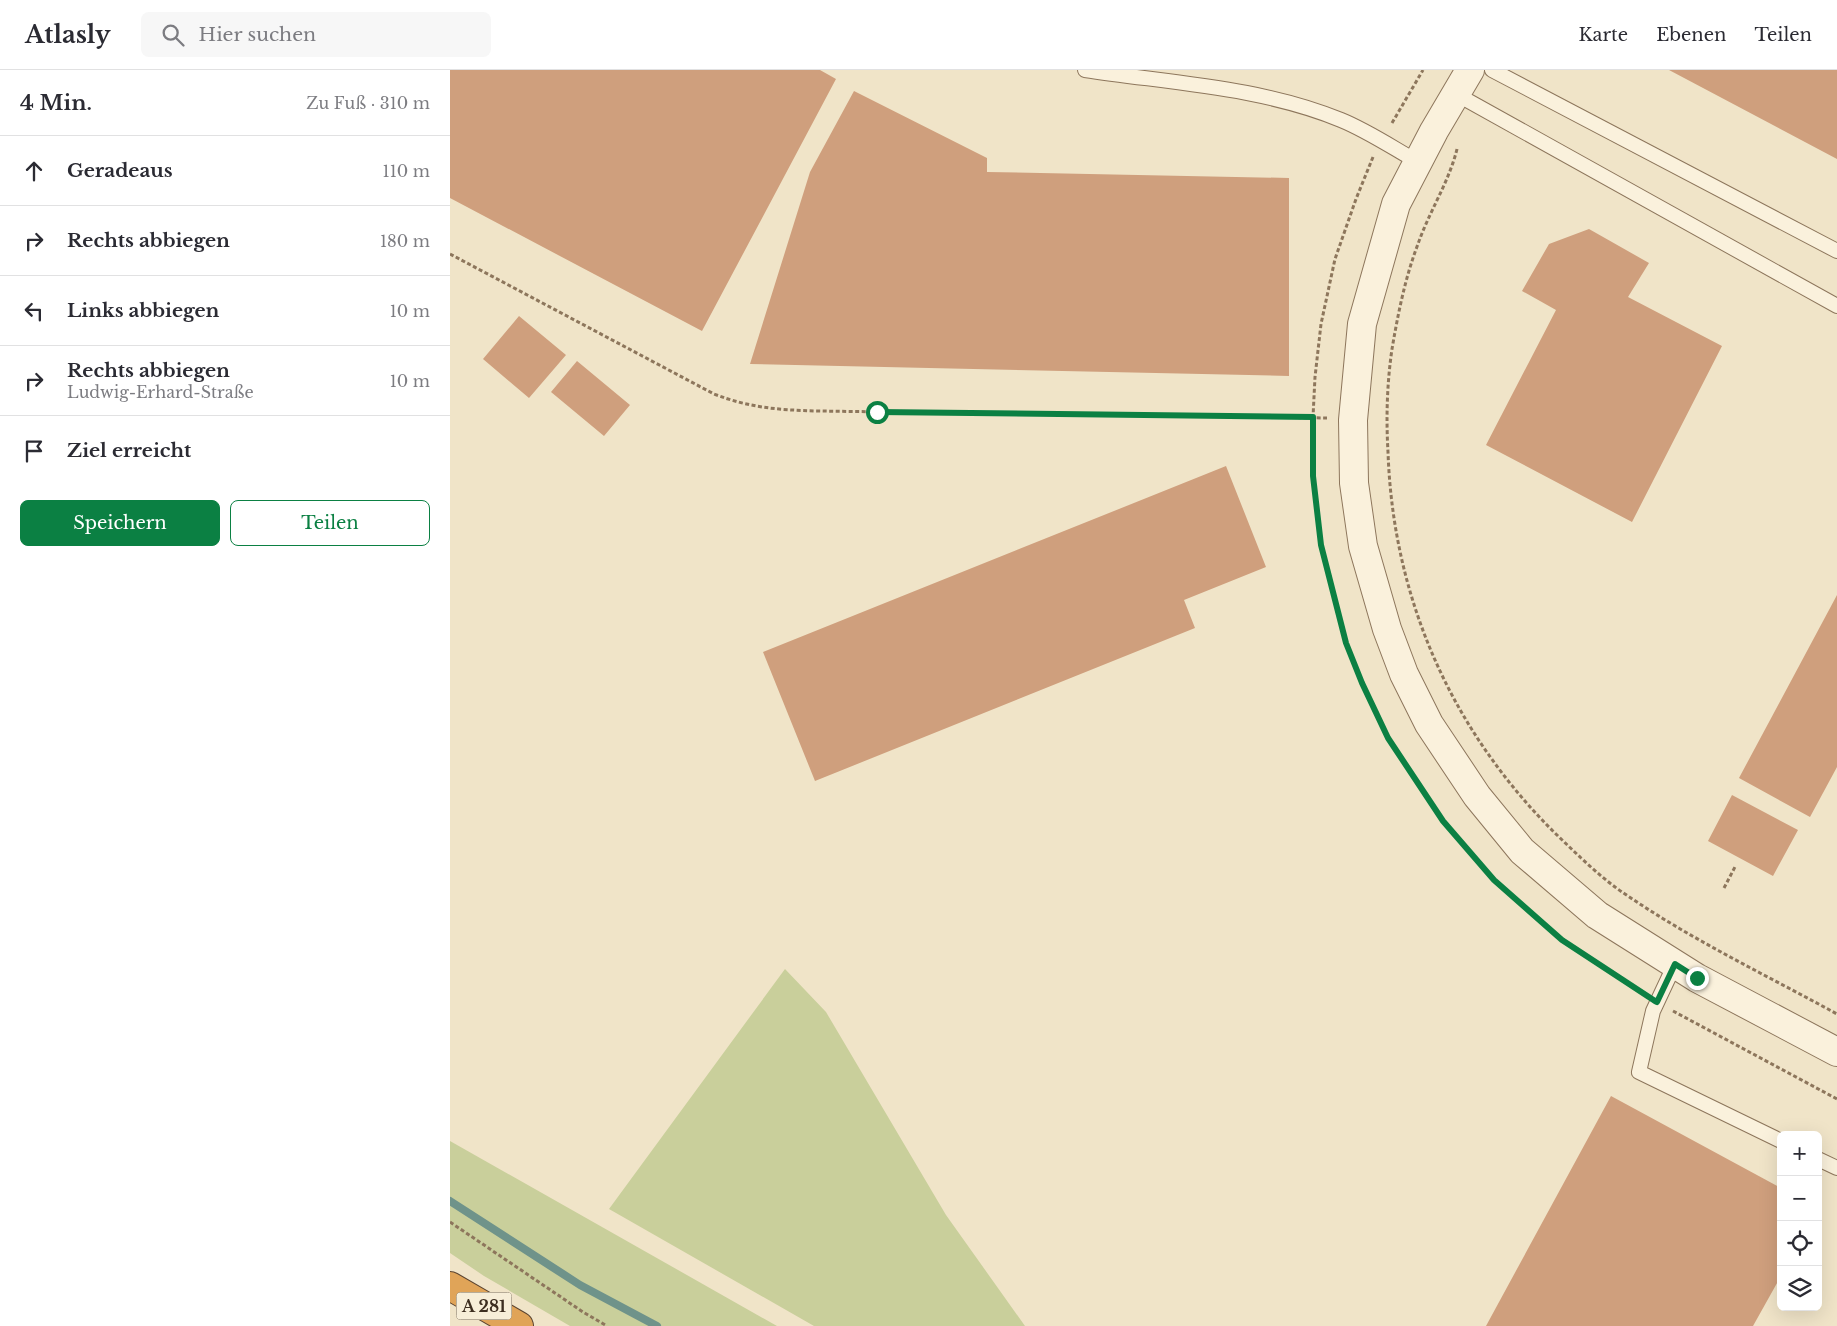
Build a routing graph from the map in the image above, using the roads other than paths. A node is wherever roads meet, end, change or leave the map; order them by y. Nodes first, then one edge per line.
1 (1085, 70) edge
2 (1470, 70) edge
3 (1492, 70) edge
4 (1456, 94) junction
5 (1418, 162) junction
6 (1837, 251) edge
7 (1837, 306) edge
8 (1675, 964) junction
9 (1837, 1052) edge
10 (1777, 1139) edge
11 (1822, 1161) edge
12 (1837, 1168) edge
13 (450, 1286) edge
14 (519, 1326) edge

1 - 5 lane
2 - 4 street
3 - 6 lane
4 - 5 street
4 - 7 lane
5 - 8 street
8 - 9 street
8 - 10 lane
11 - 12 lane
13 - 14 highway, A 281

